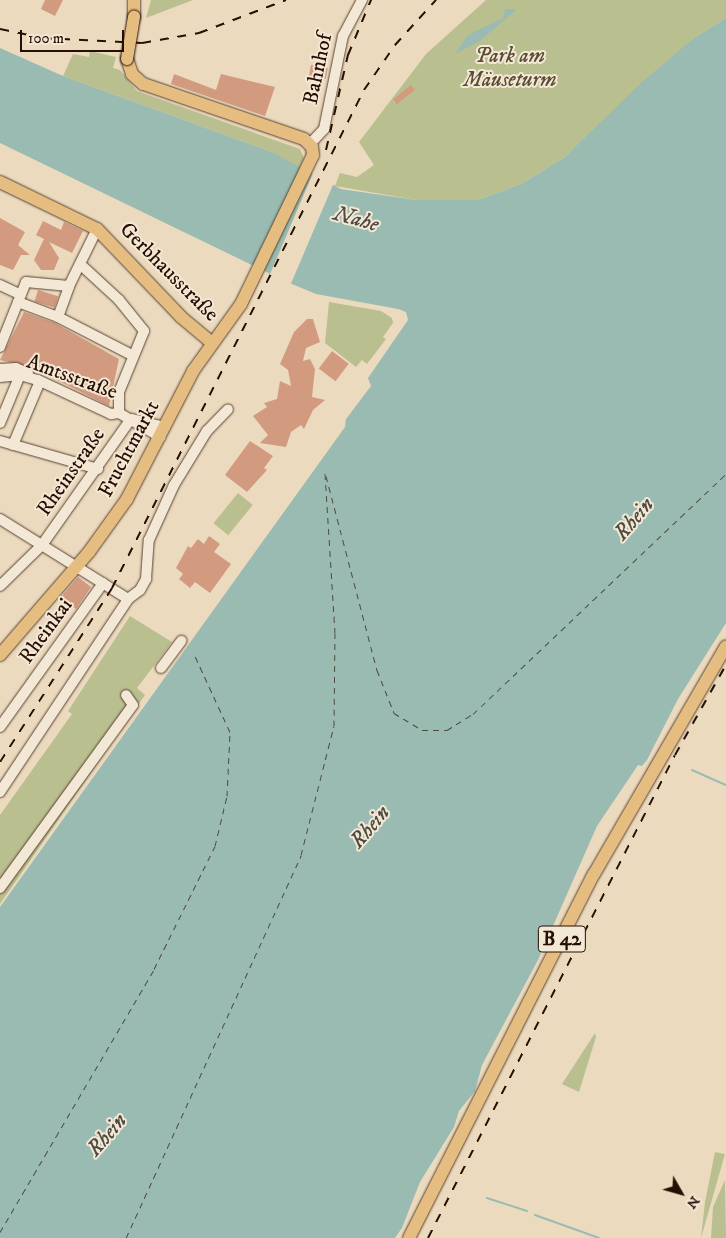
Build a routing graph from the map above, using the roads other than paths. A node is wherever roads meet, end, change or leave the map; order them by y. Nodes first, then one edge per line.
1 (134, 0) edge
2 (362, 0) edge
3 (310, 144) junction
4 (0, 182) edge
5 (97, 229) junction
6 (82, 266) junction
7 (0, 285) edge
8 (69, 286) junction
9 (19, 299) junction
10 (58, 317) junction
11 (212, 343) junction
12 (0, 347) edge
13 (132, 356) junction
14 (1, 366) edge
15 (20, 375) junction
16 (0, 377) edge
17 (37, 380) junction
18 (228, 409) dead end
19 (118, 413) junction
20 (131, 419) junction
21 (0, 422) edge
22 (163, 432) junction
23 (0, 441) edge
24 (13, 445) junction
25 (98, 468) junction
26 (0, 519) edge
27 (42, 545) junction
28 (74, 568) junction
29 (103, 583) junction
30 (0, 586) edge
31 (128, 599) junction
32 (181, 641) dead end
33 (726, 646) edge
34 (0, 655) edge
35 (161, 668) dead end
36 (126, 695) dead end
37 (0, 726) edge
38 (0, 792) edge
39 (0, 888) edge
40 (409, 1238) edge

1 - 3 main road, bridge
2 - 3 street, Bahnhof
3 - 11 main road, Fruchtmarkt
4 - 5 main road
5 - 6 street
5 - 11 main road, Gerbhausstraße
6 - 8 street
6 - 13 street
7 - 9 street
8 - 9 street
8 - 10 street
9 - 10 street
9 - 12 street
10 - 13 street
11 - 22 main road, Fruchtmarkt
13 - 19 street
14 - 17 street
15 - 16 street, Amtsstraße
15 - 17 street, Amtsstraße
15 - 21 street
17 - 19 street, Amtsstraße
17 - 24 street
18 - 31 street
19 - 20 street, Amtsstraße
20 - 22 street, Amtsstraße
20 - 25 street, Rheinstraße
22 - 28 main road, Fruchtmarkt
23 - 24 street
24 - 25 street
25 - 27 street, Rheinstraße
26 - 27 street
27 - 28 street
27 - 30 street, Rheinstraße
28 - 29 street
28 - 34 main road, Fruchtmarkt
29 - 31 street
29 - 37 street, Rheinkai
31 - 38 street
32 - 35 street
33 - 40 main road, B 42
36 - 39 street

